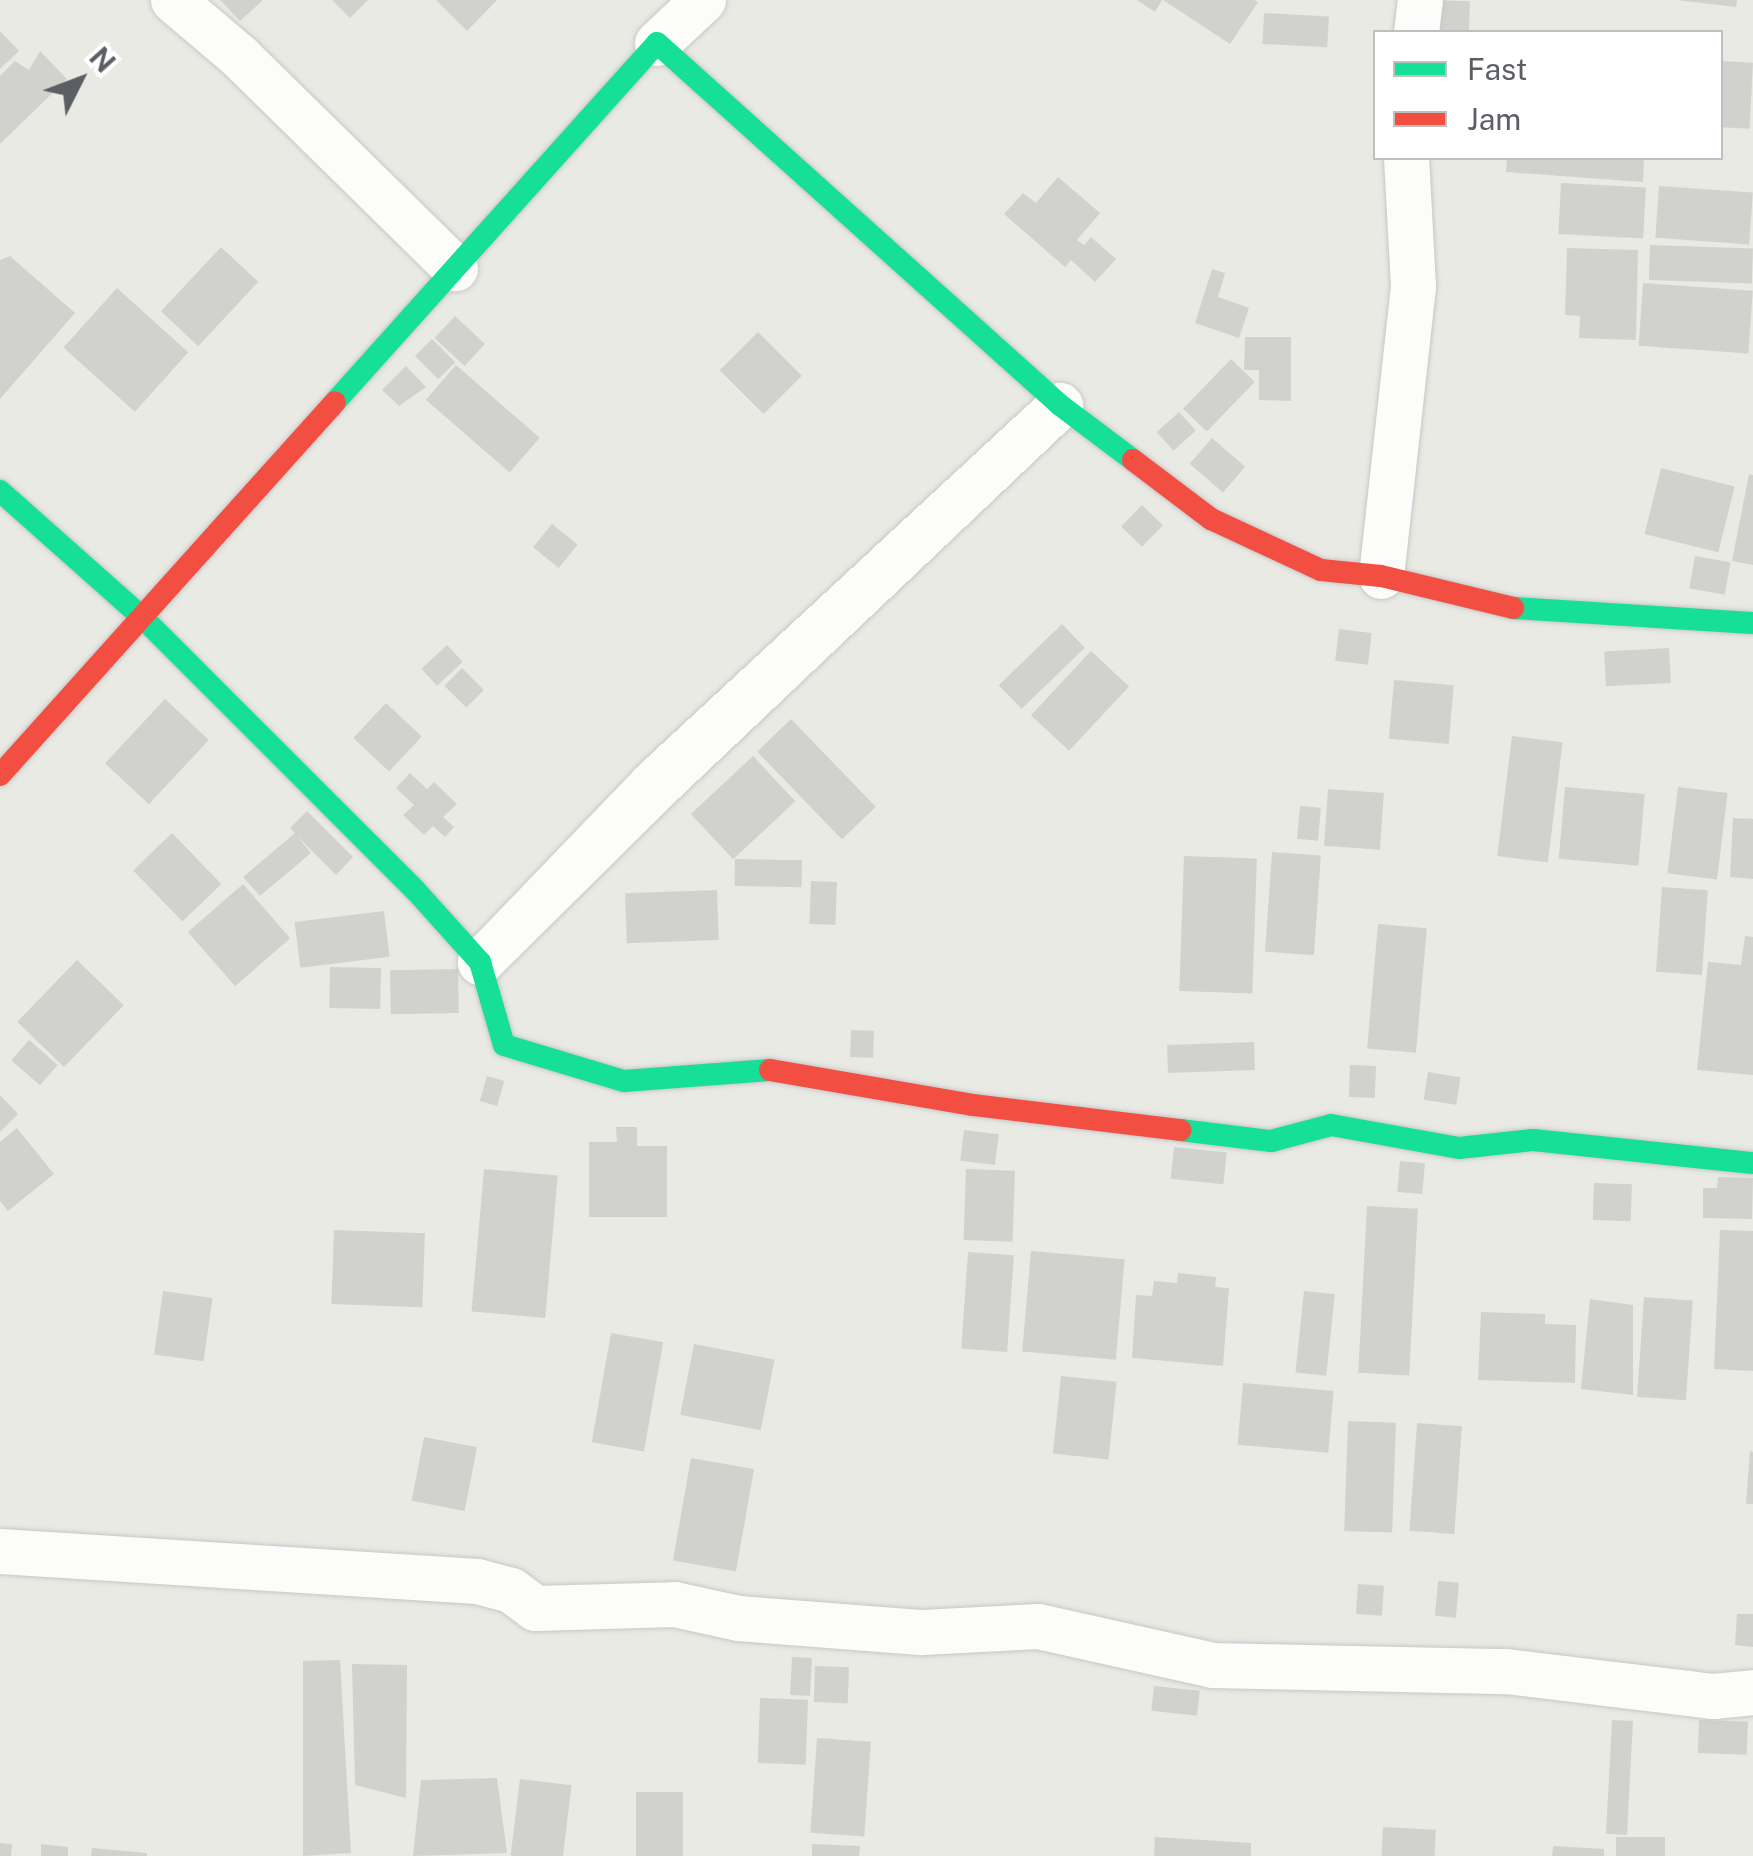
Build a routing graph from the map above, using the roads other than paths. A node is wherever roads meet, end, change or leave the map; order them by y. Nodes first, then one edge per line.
1 (172, 0) edge
2 (703, 0) edge
3 (1420, 0) edge
4 (1416, 30) edge
5 (657, 42) junction
6 (1406, 160) edge
7 (455, 268) junction
8 (1060, 405) junction
9 (0, 491) edge
10 (1381, 576) junction
11 (142, 616) junction
12 (1753, 623) edge
13 (0, 775) edge
14 (480, 962) junction
15 (1753, 1164) edge
16 (0, 1551) edge
17 (1753, 1692) edge

1 - 7 street
2 - 5 street
3 - 4 street
5 - 7 street
5 - 8 street
6 - 10 street
7 - 11 street
8 - 10 street
8 - 14 street
9 - 11 street
10 - 12 street
11 - 13 street
11 - 14 street
14 - 15 street
16 - 17 street

